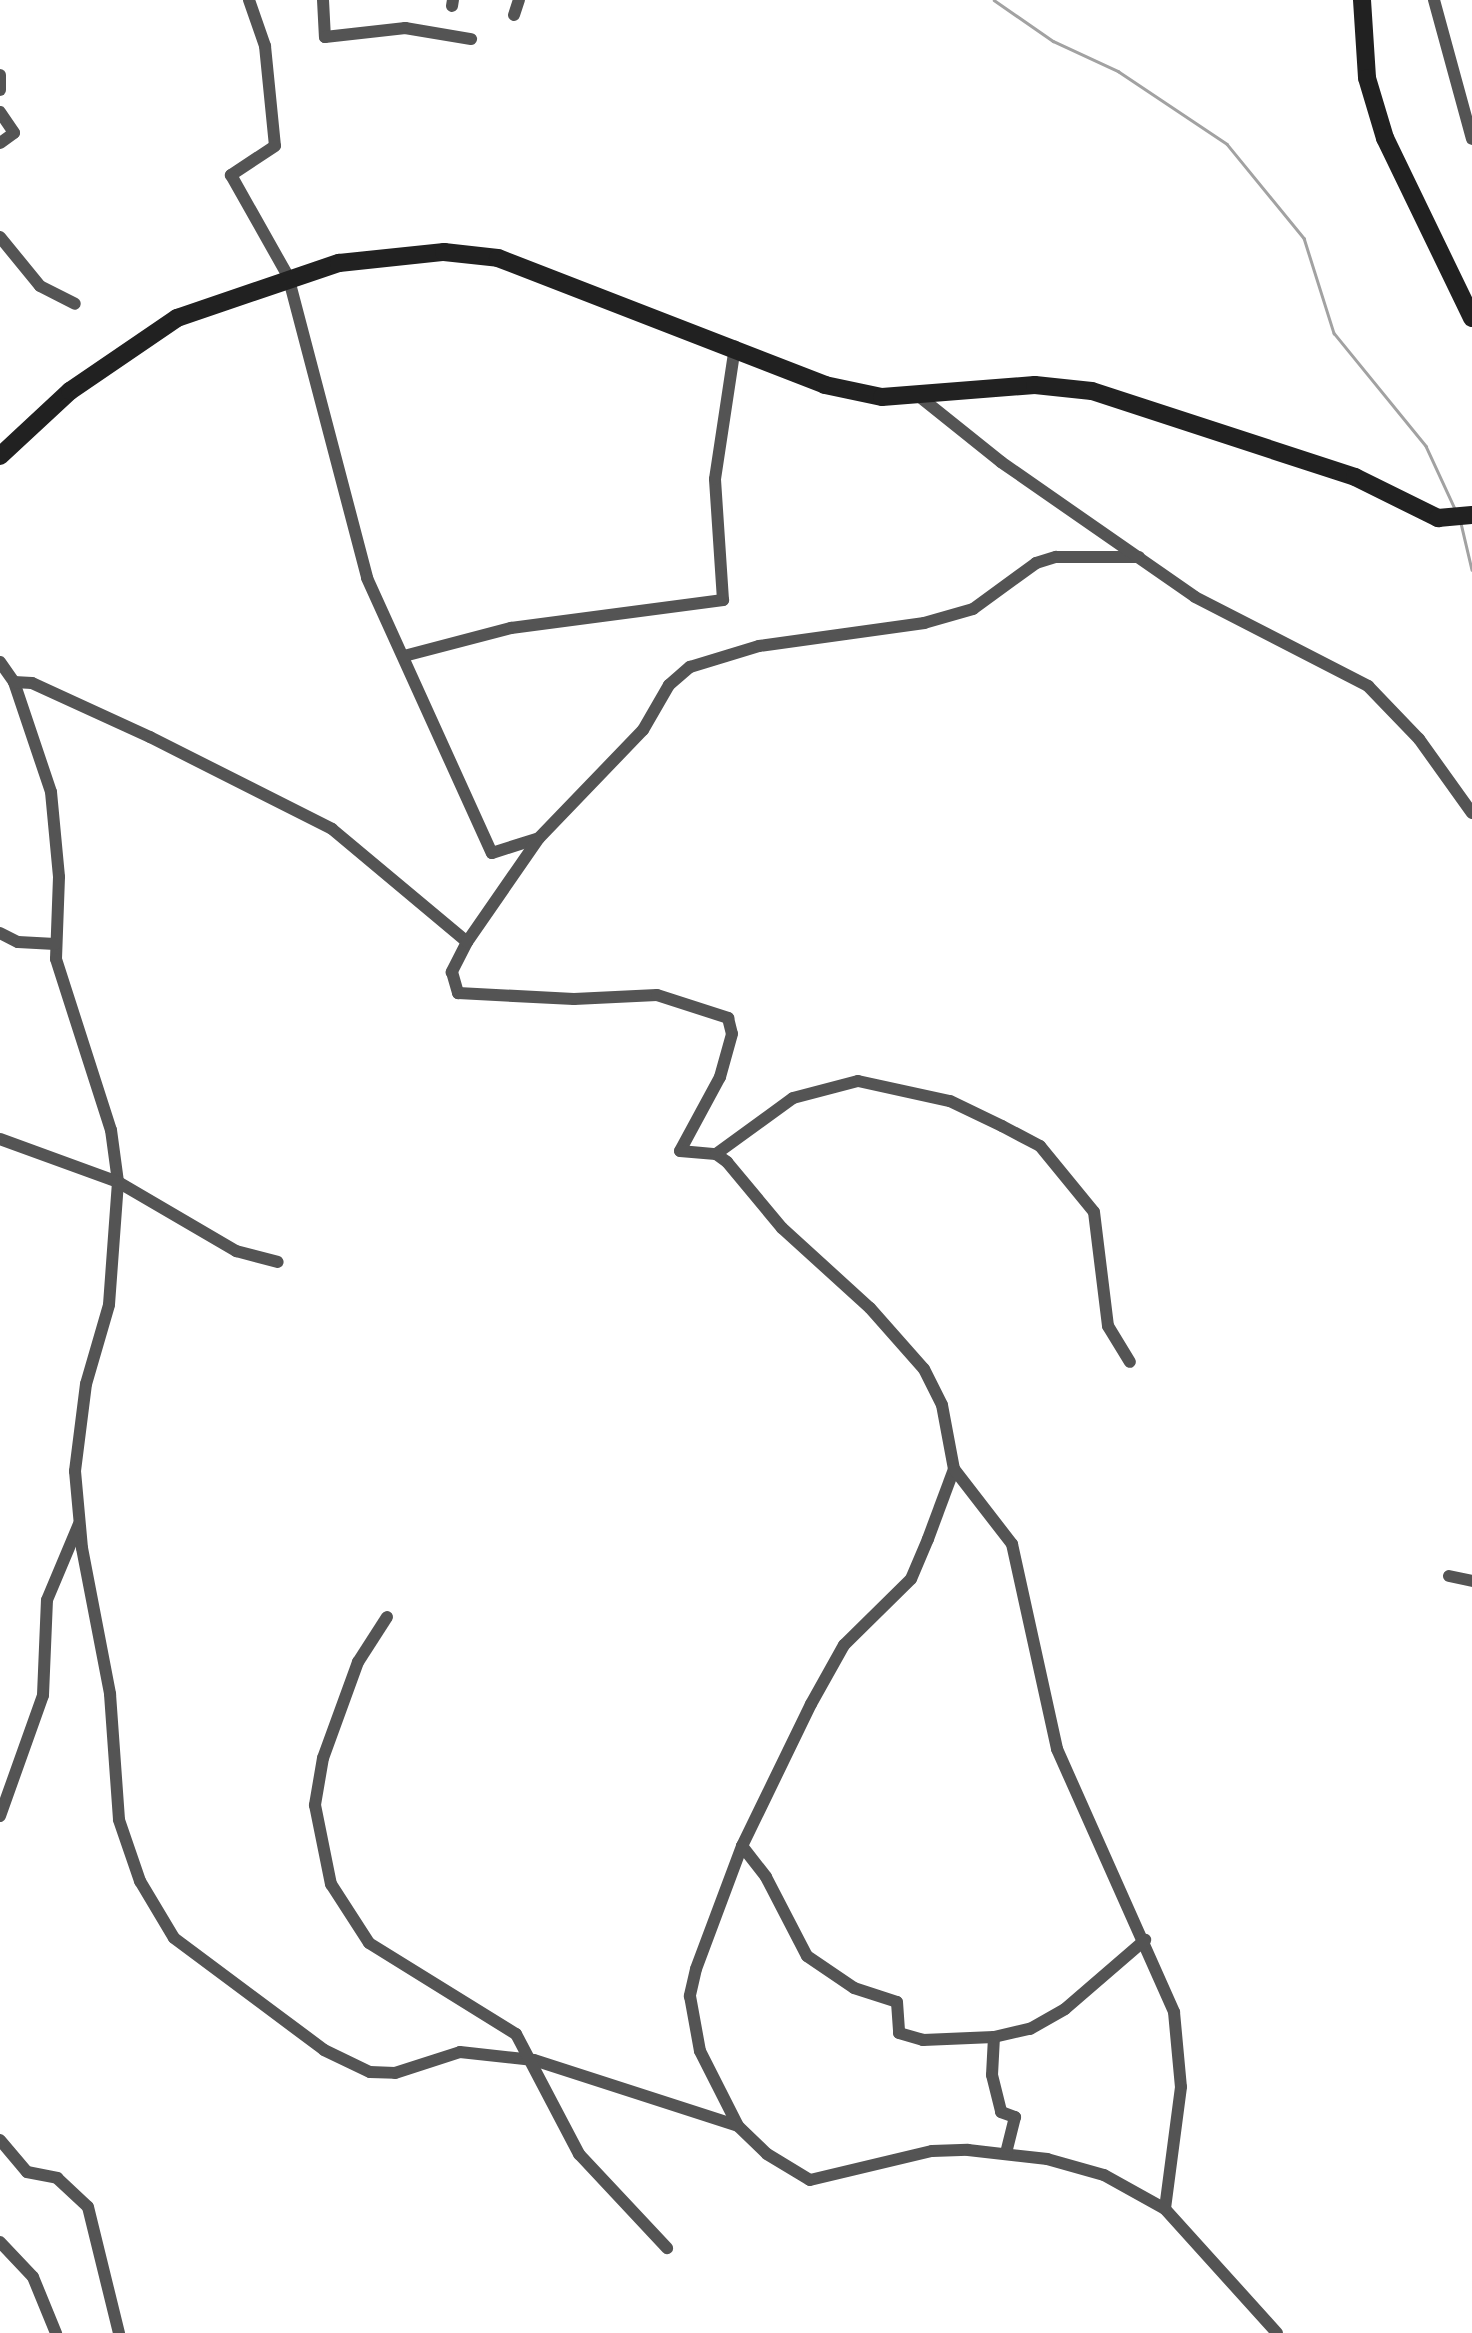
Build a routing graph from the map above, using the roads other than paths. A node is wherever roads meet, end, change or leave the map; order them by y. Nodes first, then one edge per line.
1 (248, 0) edge
2 (323, 0) edge
3 (518, 0) edge
4 (1362, 0) edge
5 (1434, 0) edge
6 (514, 15) dead end
7 (471, 39) dead end
8 (0, 74) edge
9 (0, 90) edge
10 (0, 112) edge
11 (1472, 139) edge
12 (0, 143) edge
13 (0, 238) edge
14 (288, 276) junction
15 (74, 304) dead end
16 (1472, 318) edge
17 (735, 346) junction
18 (920, 397) junction
19 (0, 456) edge
20 (1472, 515) edge
21 (1138, 557) junction
22 (404, 656) junction
23 (0, 662) edge
24 (14, 682) junction
25 (1472, 813) edge
26 (539, 838) junction
27 (0, 933) edge
28 (467, 942) junction
29 (55, 944) junction
30 (0, 1139) edge
31 (716, 1154) junction
32 (118, 1182) junction
33 (278, 1262) dead end
34 (1130, 1362) dead end
35 (954, 1469) junction
36 (80, 1522) junction
37 (1449, 1576) dead end
38 (1472, 1581) edge
39 (387, 1617) dead end
40 (0, 1816) edge
41 (742, 1846) junction
42 (1145, 1940) junction
43 (994, 2037) junction
44 (534, 2060) junction
45 (738, 2126) junction
46 (0, 2140) edge
47 (1006, 2154) junction
48 (0, 2165) edge
49 (27, 2172) junction
50 (1165, 2209) junction
51 (0, 2242) edge
52 (667, 2248) dead end
53 (56, 2333) edge
54 (120, 2333) edge
55 (1277, 2333) edge

1 - 14 street
2 - 7 street
3 - 6 street
4 - 16 main road
5 - 11 street
8 - 9 street
10 - 12 street
13 - 15 street
14 - 17 main road
14 - 19 main road
14 - 22 street
17 - 18 main road
17 - 22 street
18 - 20 main road
18 - 21 street
21 - 25 street
21 - 26 street
22 - 26 street
23 - 24 street
24 - 28 street
24 - 29 street
26 - 28 street
27 - 29 street
28 - 31 street
29 - 32 street
30 - 32 street
31 - 34 street
31 - 35 street
32 - 33 street
32 - 36 street
35 - 41 street
35 - 42 street
36 - 40 street
36 - 44 street
37 - 38 street
39 - 44 street
41 - 43 street
41 - 45 street
42 - 43 street
42 - 50 street
43 - 47 street
44 - 45 street
44 - 52 street
45 - 47 street
46 - 49 street
47 - 50 street
48 - 49 street
49 - 54 street
50 - 55 street
51 - 53 street

